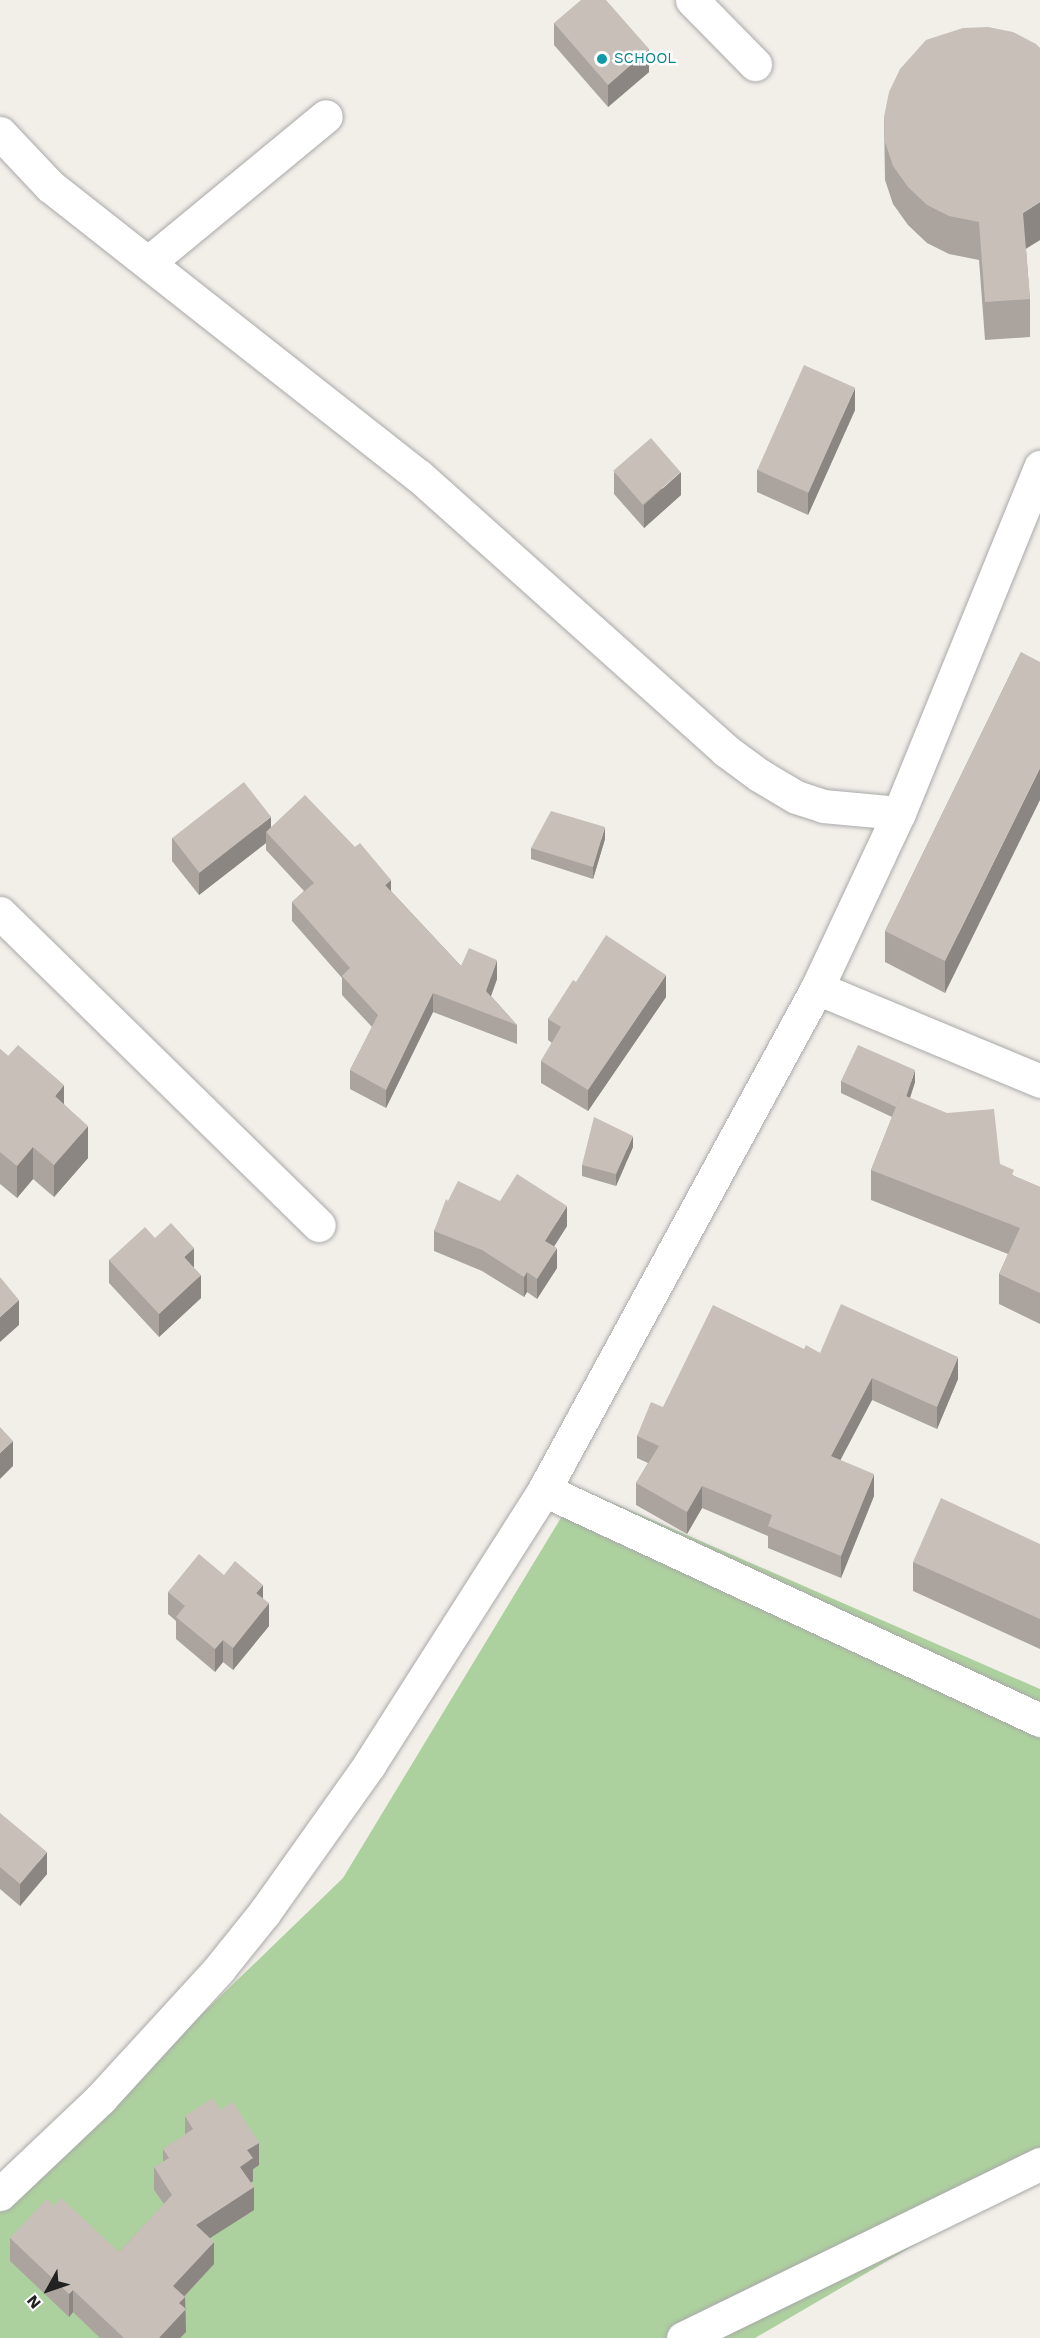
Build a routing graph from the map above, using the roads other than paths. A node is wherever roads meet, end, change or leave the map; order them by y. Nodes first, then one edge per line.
1 (692, 0) edge
2 (755, 64) dead end
3 (326, 116) dead end
4 (0, 133) edge
5 (149, 262) junction
6 (1040, 467) edge
7 (900, 813) junction
8 (0, 914) edge
9 (817, 988) junction
10 (1040, 1081) edge
11 (319, 1226) dead end
12 (544, 1490) junction
13 (1040, 1720) edge
14 (1040, 2164) edge
15 (0, 2194) edge
16 (683, 2338) edge

1 - 2 street
3 - 5 street
4 - 5 street
5 - 7 street
6 - 7 street
7 - 9 street
8 - 11 street
9 - 10 street
9 - 12 street
12 - 13 street
12 - 15 street
14 - 16 street

